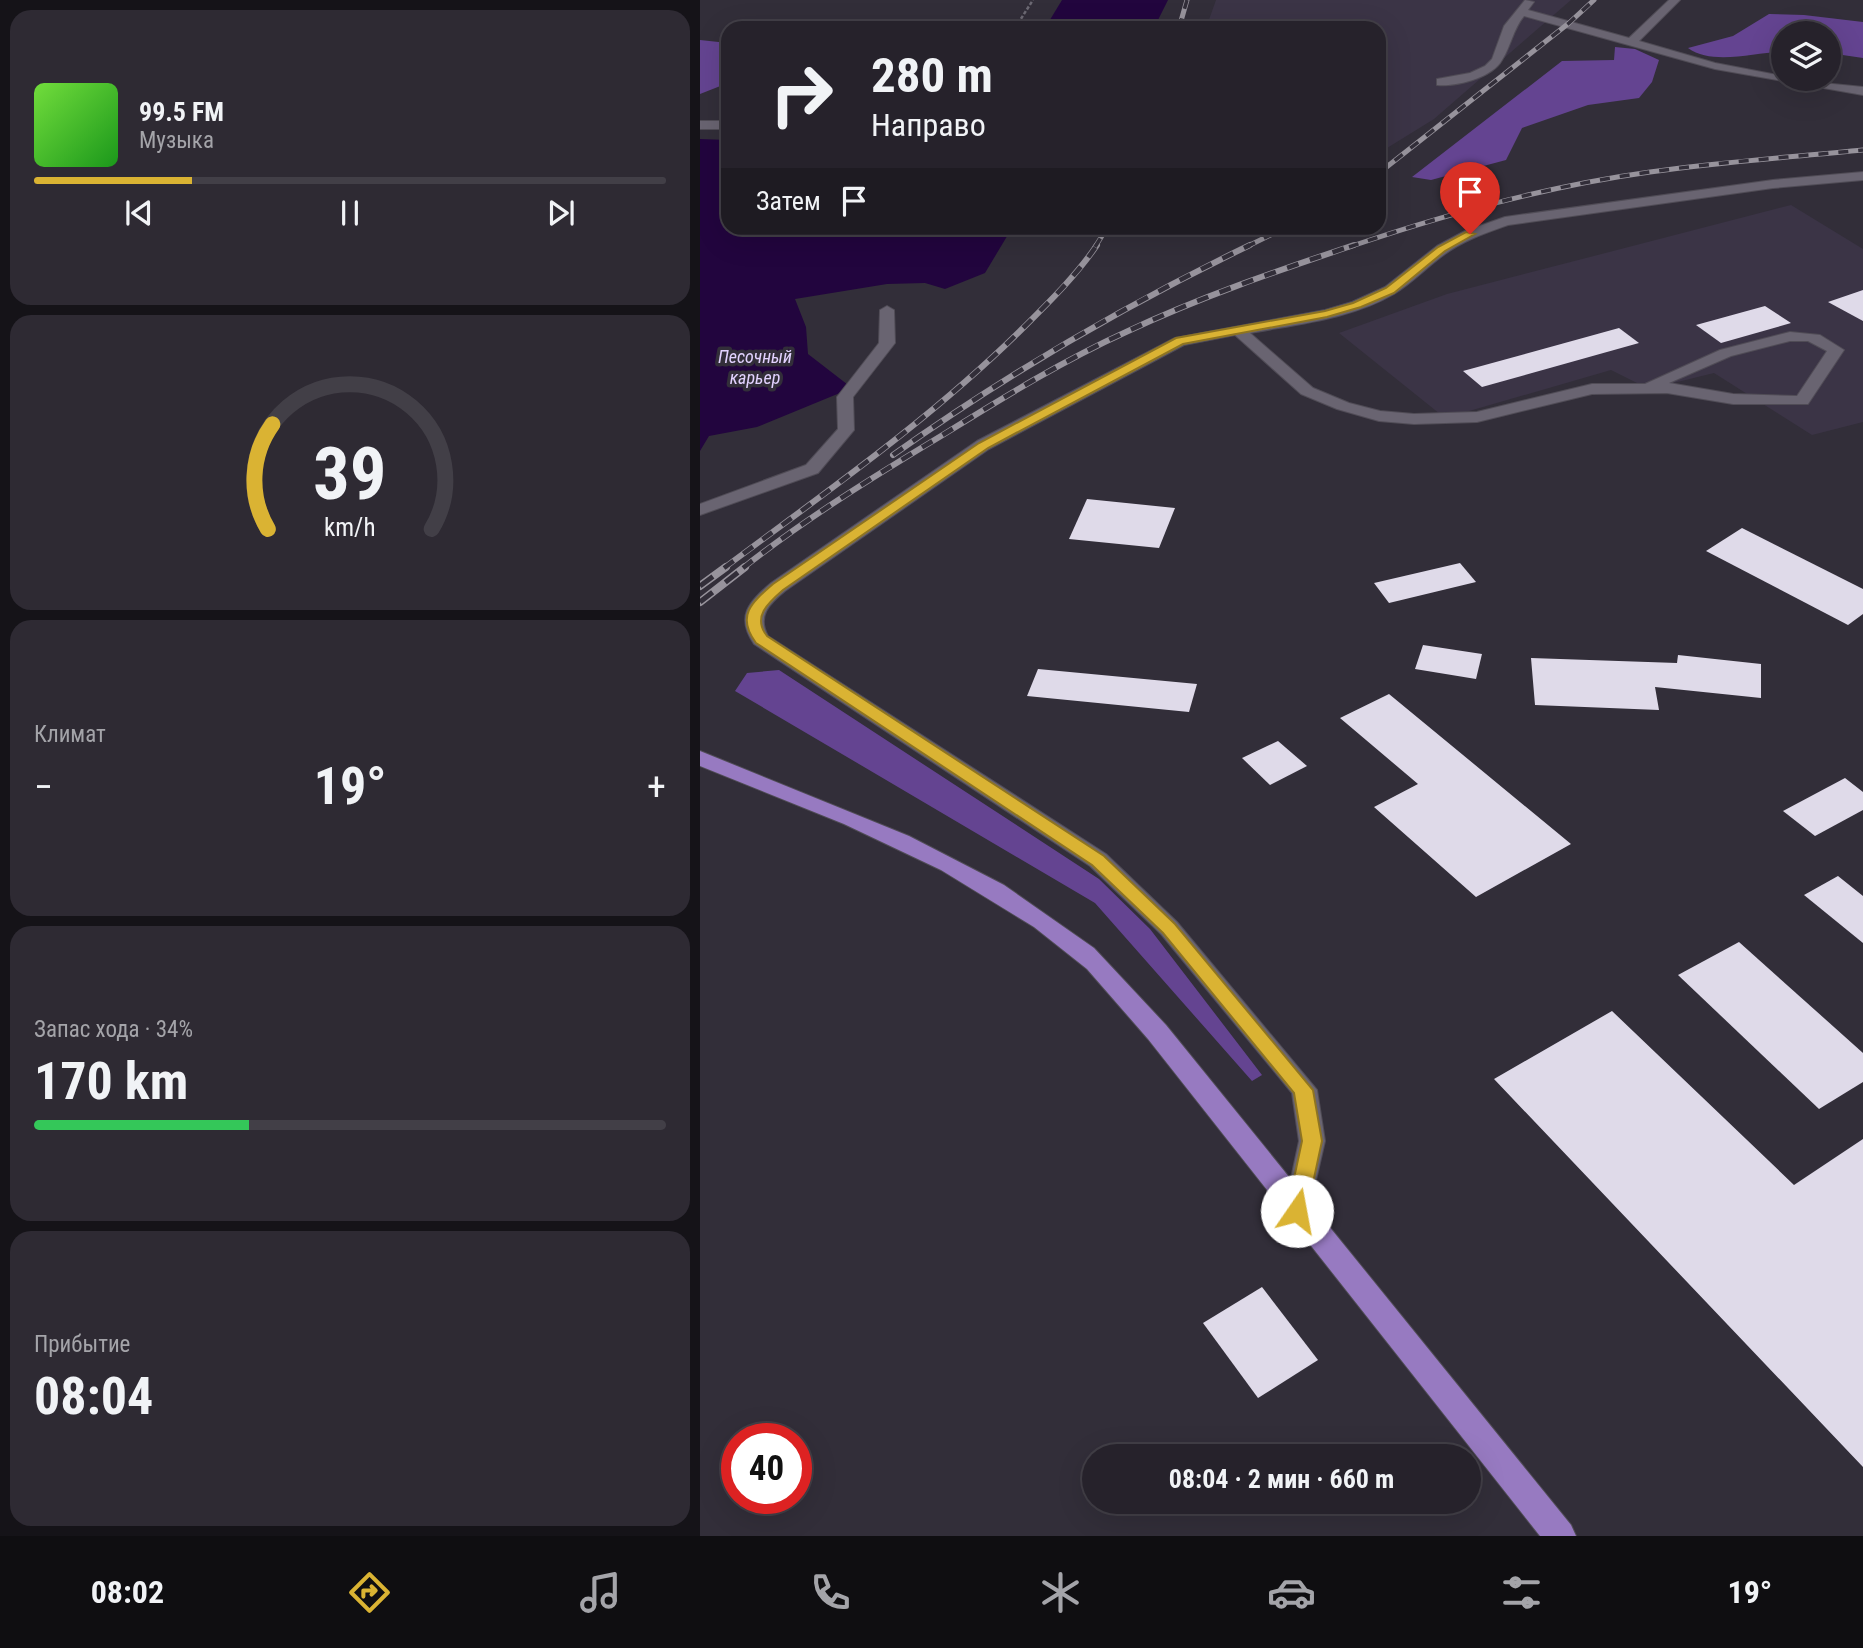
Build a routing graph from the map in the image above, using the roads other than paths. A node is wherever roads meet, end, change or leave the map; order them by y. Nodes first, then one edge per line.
1 (1530, 0) edge
2 (1675, 0) edge
3 (1523, 12) junction
4 (1632, 42) junction
5 (1441, 82) dead end
6 (1863, 91) edge
7 (700, 125) edge
8 (721, 125) edge
9 (1863, 176) edge
10 (887, 310) dead end
11 (1238, 330) junction
12 (1649, 388) junction
13 (700, 510) edge
14 (700, 758) edge
15 (1297, 1211) junction
16 (1560, 1536) edge

1 - 3 street
2 - 4 street
3 - 4 street
3 - 5 street
4 - 6 street
7 - 8 street
9 - 11 street
10 - 13 street
11 - 12 street
11 - 15 street
12 - 12 street
14 - 15 main road
15 - 16 main road

